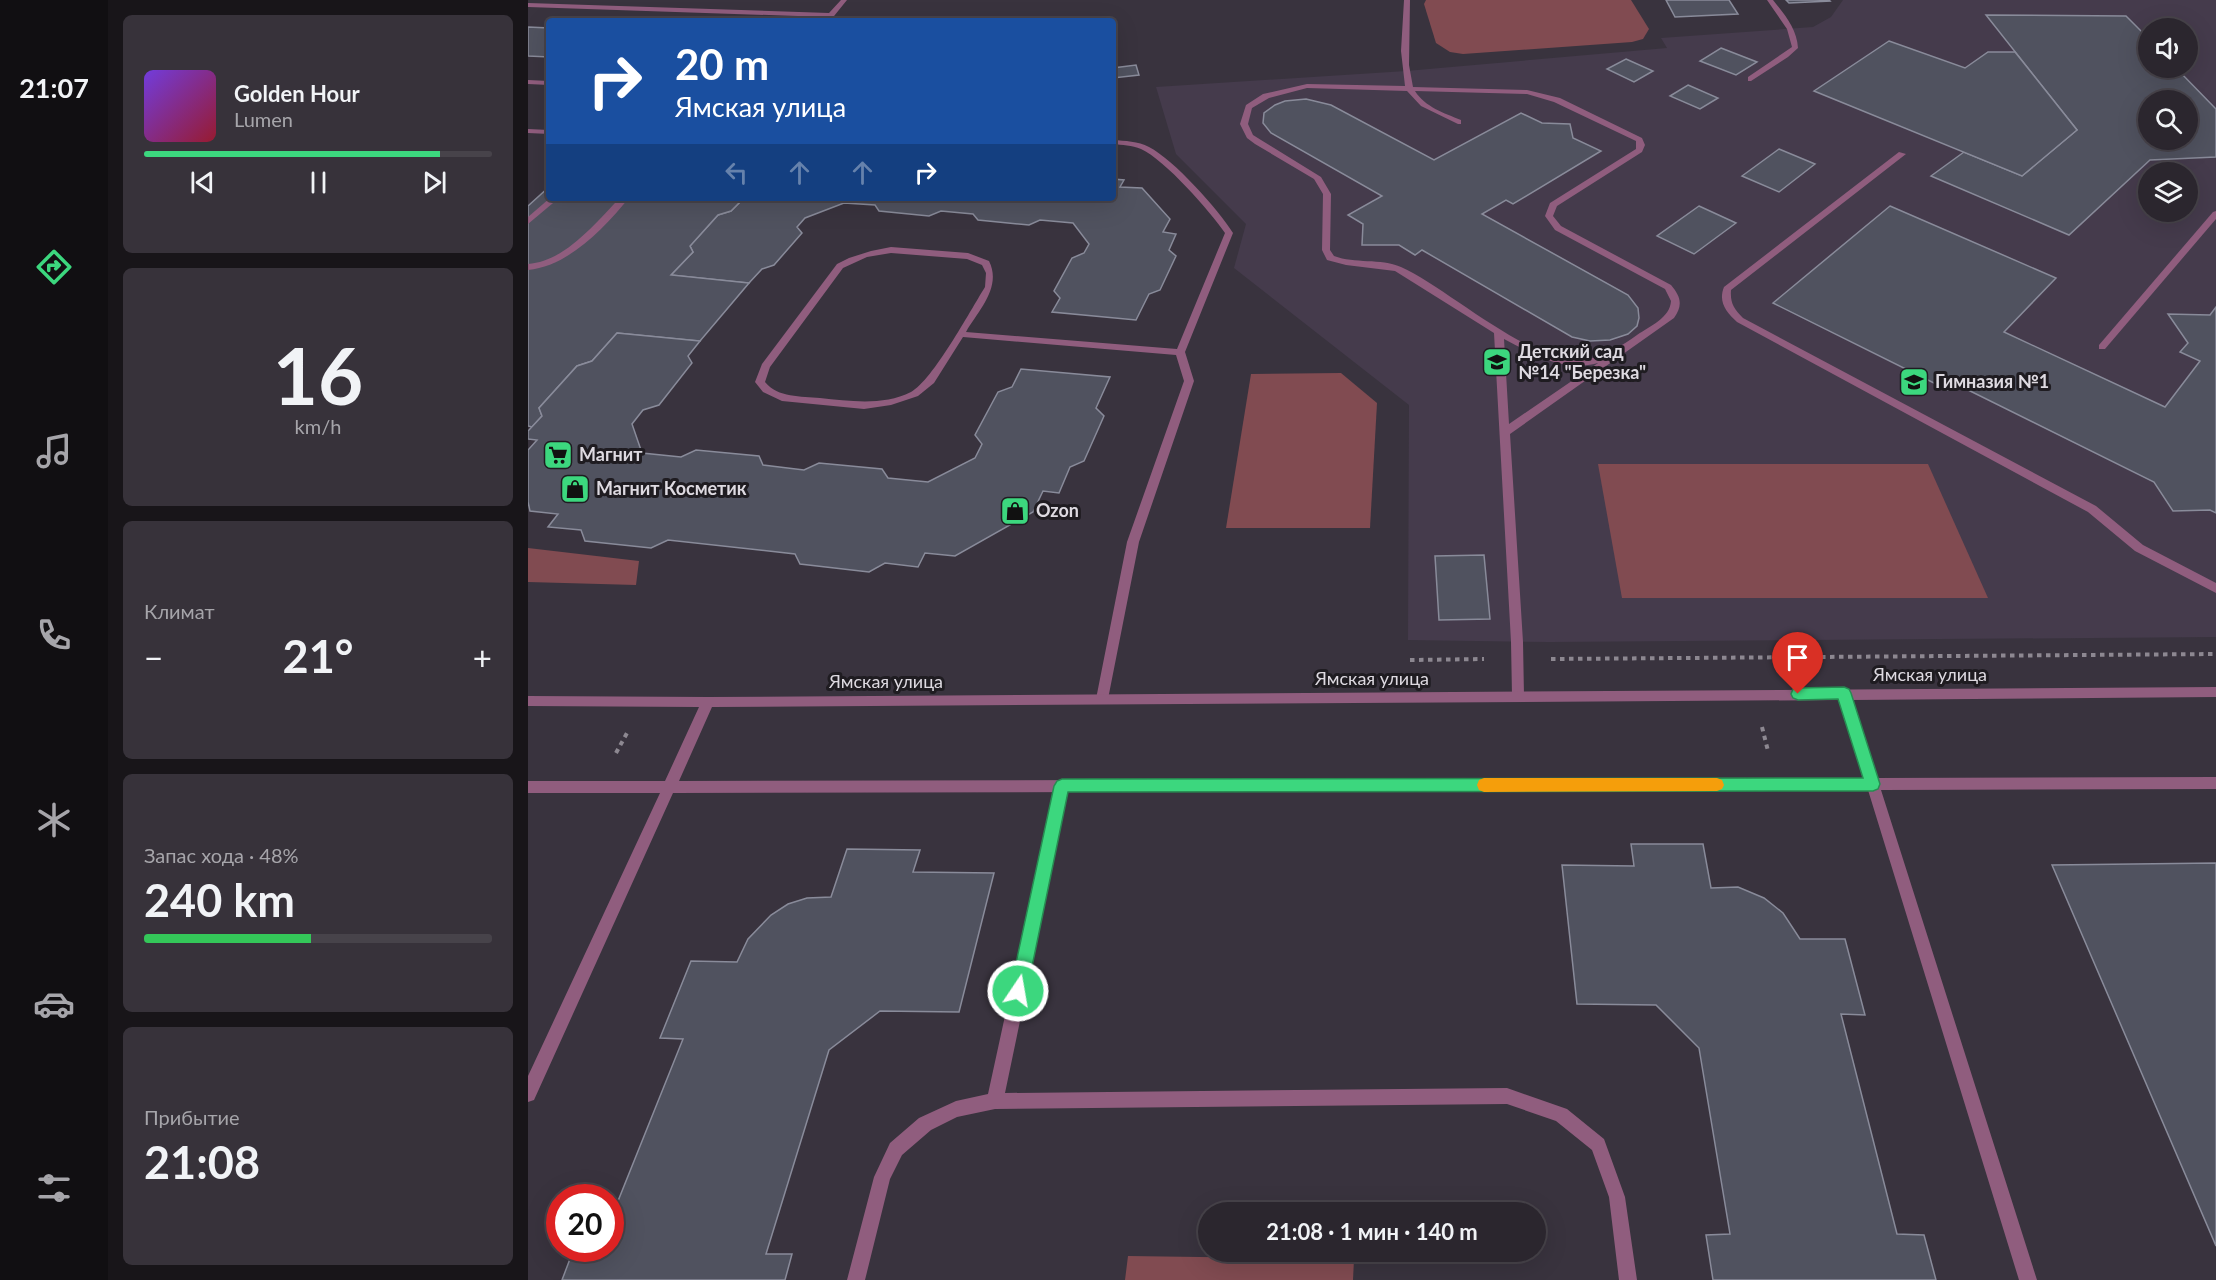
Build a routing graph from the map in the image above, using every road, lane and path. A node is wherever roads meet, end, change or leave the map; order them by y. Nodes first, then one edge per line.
1 (844, 0) edge
2 (1407, 0) edge
3 (1770, 0) edge
4 (528, 5) edge
5 (829, 18) edge
6 (1750, 79) dead end
7 (528, 82) edge
8 (546, 83) edge
9 (1408, 88) junction
10 (1458, 122) dead end
11 (528, 131) edge
12 (546, 132) edge
13 (1116, 142) edge
14 (1902, 154) dead end
15 (551, 201) edge
16 (622, 201) edge
17 (2216, 214) edge
18 (528, 221) edge
19 (528, 267) edge
20 (1499, 332) junction
21 (960, 334) junction
22 (2102, 347) dead end
23 (1180, 352) junction
24 (1621, 352) junction
25 (1505, 432) junction
26 (2216, 588) edge
27 (2216, 654) edge
28 (1743, 658) junction
29 (1518, 659) junction
30 (1410, 660) dead end
31 (2216, 692) edge
32 (1844, 693) junction
33 (1753, 694) junction
34 (1518, 696) junction
35 (1102, 699) junction
36 (528, 701) edge
37 (708, 702) junction
38 (2216, 783) edge
39 (1778, 784) junction
40 (1873, 784) junction
41 (1062, 786) junction
42 (528, 787) edge
43 (669, 787) junction
44 (528, 1094) edge
45 (995, 1101) junction
46 (856, 1280) edge
47 (1628, 1280) edge
48 (2028, 1280) edge

1 - 5 street
2 - 9 street
3 - 6 street
4 - 5 street
7 - 8 street
9 - 10 street
9 - 20 street
9 - 24 street
11 - 12 street
13 - 23 street
14 - 26 street
15 - 18 street
16 - 19 street
17 - 22 street
20 - 24 street
20 - 25 street
21 - 21 street
21 - 23 street
23 - 35 street
24 - 25 street
25 - 29 street
27 - 28 path
28 - 29 path
28 - 33 path
29 - 30 path
29 - 34 street
31 - 32 street, Ямская улица
32 - 33 street, Ямская улица
32 - 40 street
33 - 34 street, Ямская улица
33 - 39 path
34 - 35 street, Ямская улица
35 - 37 street, Ямская улица
36 - 37 street, Ямская улица
37 - 43 street
38 - 40 street
39 - 40 street
39 - 41 street
40 - 48 street
41 - 43 street
41 - 45 street
42 - 43 street
43 - 44 street
45 - 46 street
45 - 47 street

